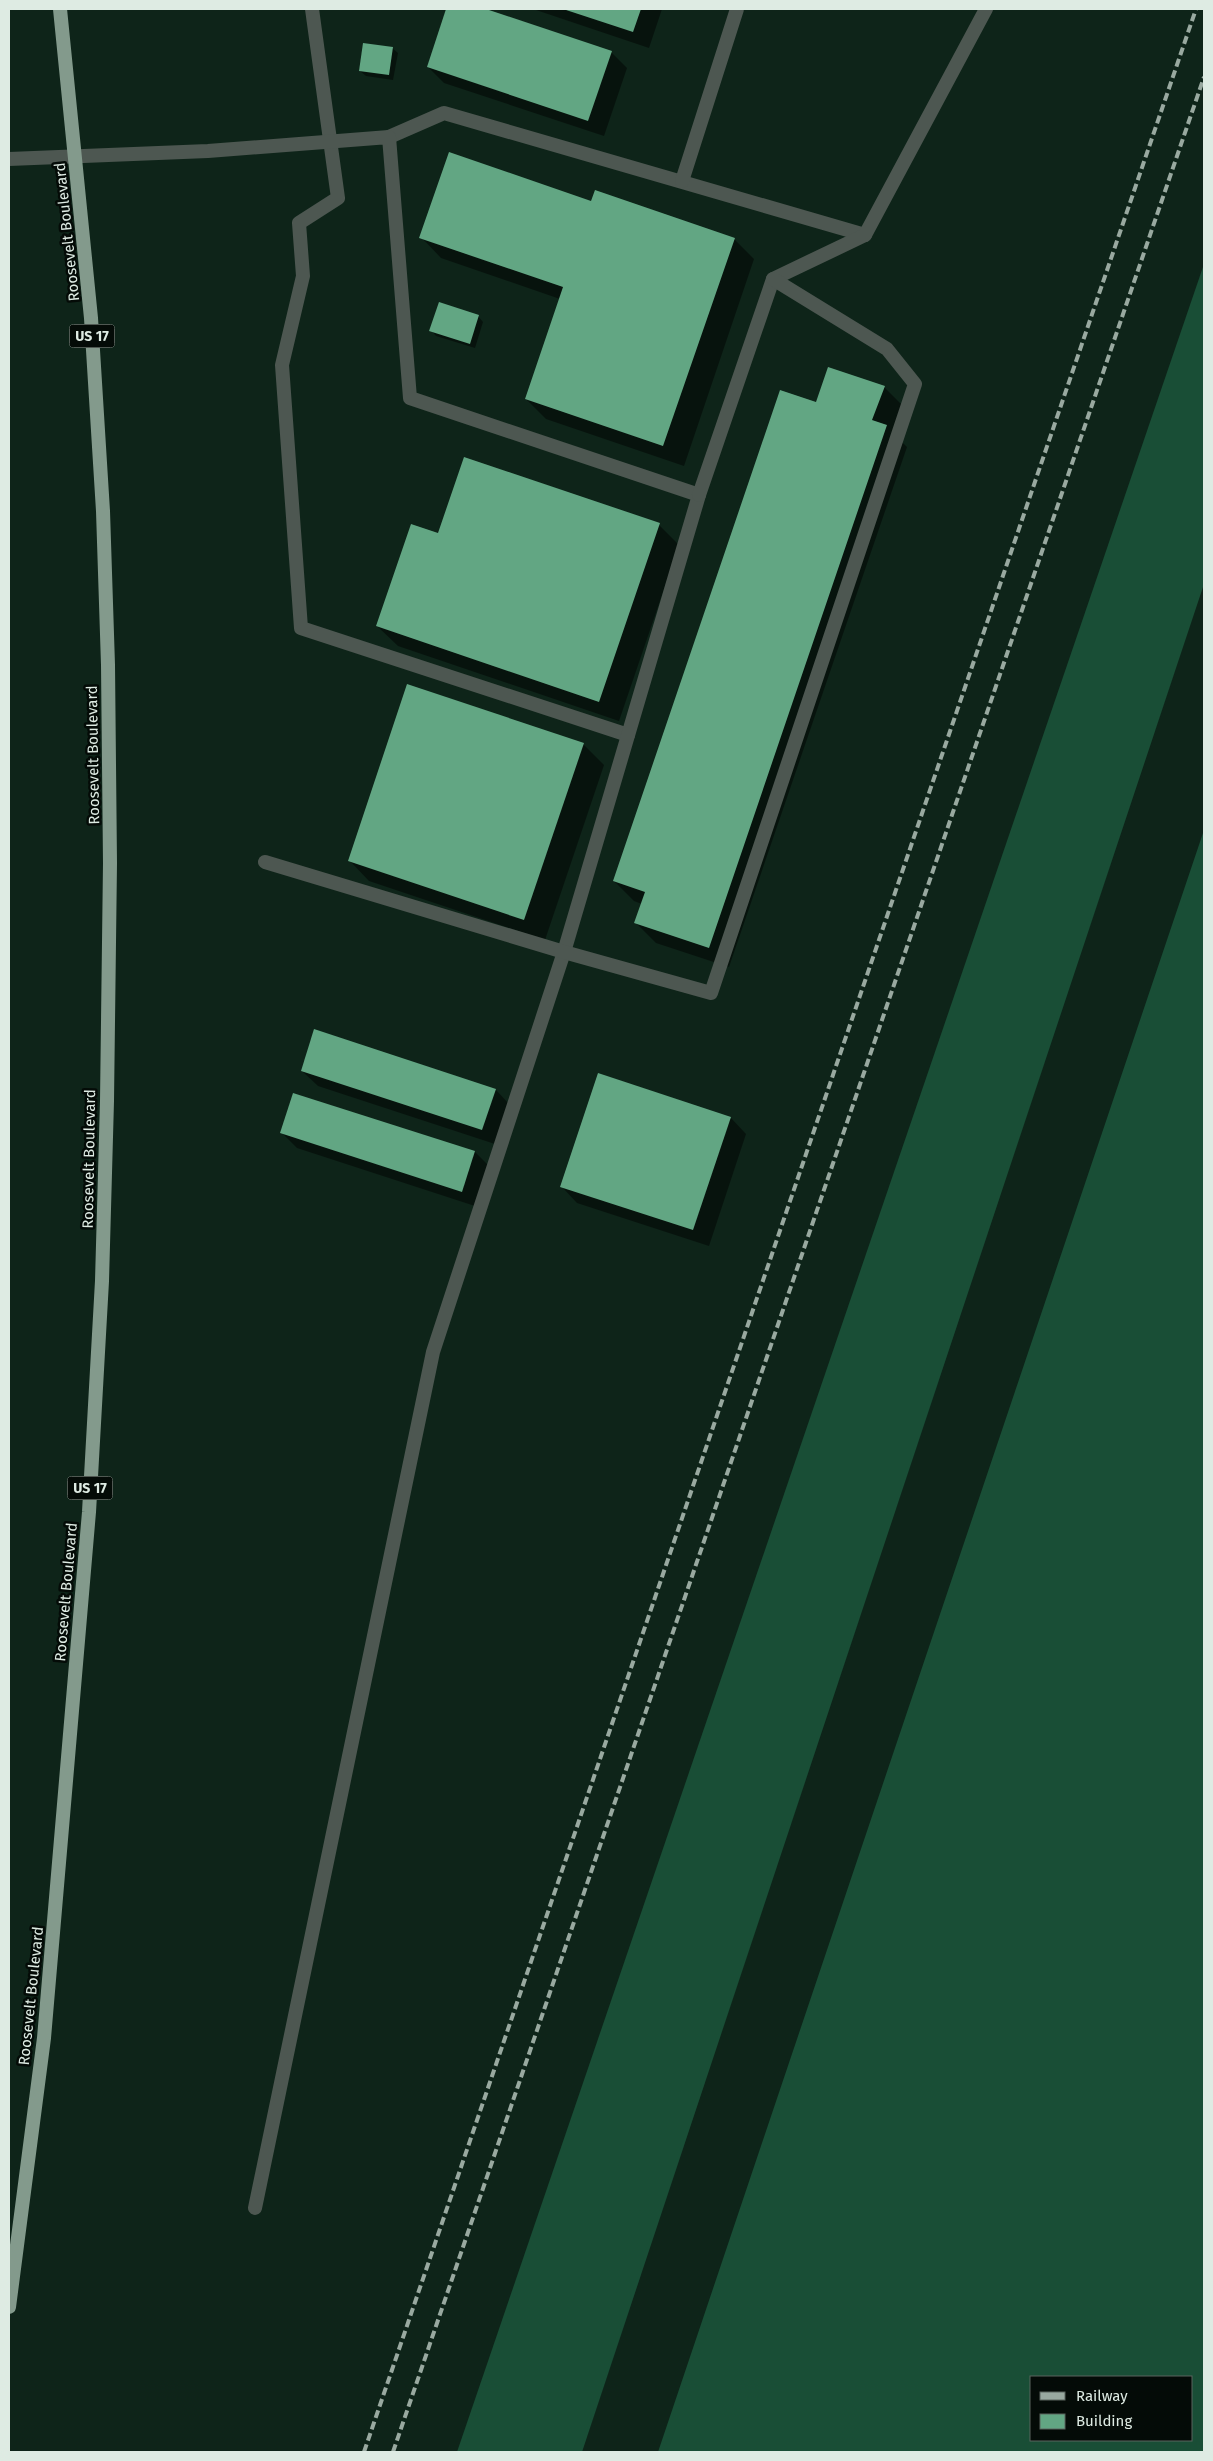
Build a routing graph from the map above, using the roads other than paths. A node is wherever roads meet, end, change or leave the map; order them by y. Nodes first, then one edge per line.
1 (60, 9) edge
2 (312, 9) edge
3 (737, 9) edge
4 (986, 9) edge
5 (389, 137) junction
6 (331, 141) junction
7 (75, 154) junction
8 (9, 159) edge
9 (682, 181) junction
10 (866, 235) junction
11 (773, 279) junction
12 (699, 495) junction
13 (628, 735) junction
14 (265, 862) dead end
15 (564, 952) junction
16 (255, 2208) dead end
17 (9, 2308) edge

1 - 7 highway, Roosevelt Boulevard / US 17
2 - 6 lane
3 - 9 lane
4 - 10 lane
5 - 6 lane
5 - 9 lane
5 - 12 lane
6 - 7 lane
6 - 13 lane
7 - 8 lane
7 - 17 highway, Roosevelt Boulevard / US 17
9 - 10 lane
10 - 11 lane
11 - 12 lane
11 - 15 lane
12 - 13 lane
13 - 15 lane
14 - 15 lane
15 - 16 lane

